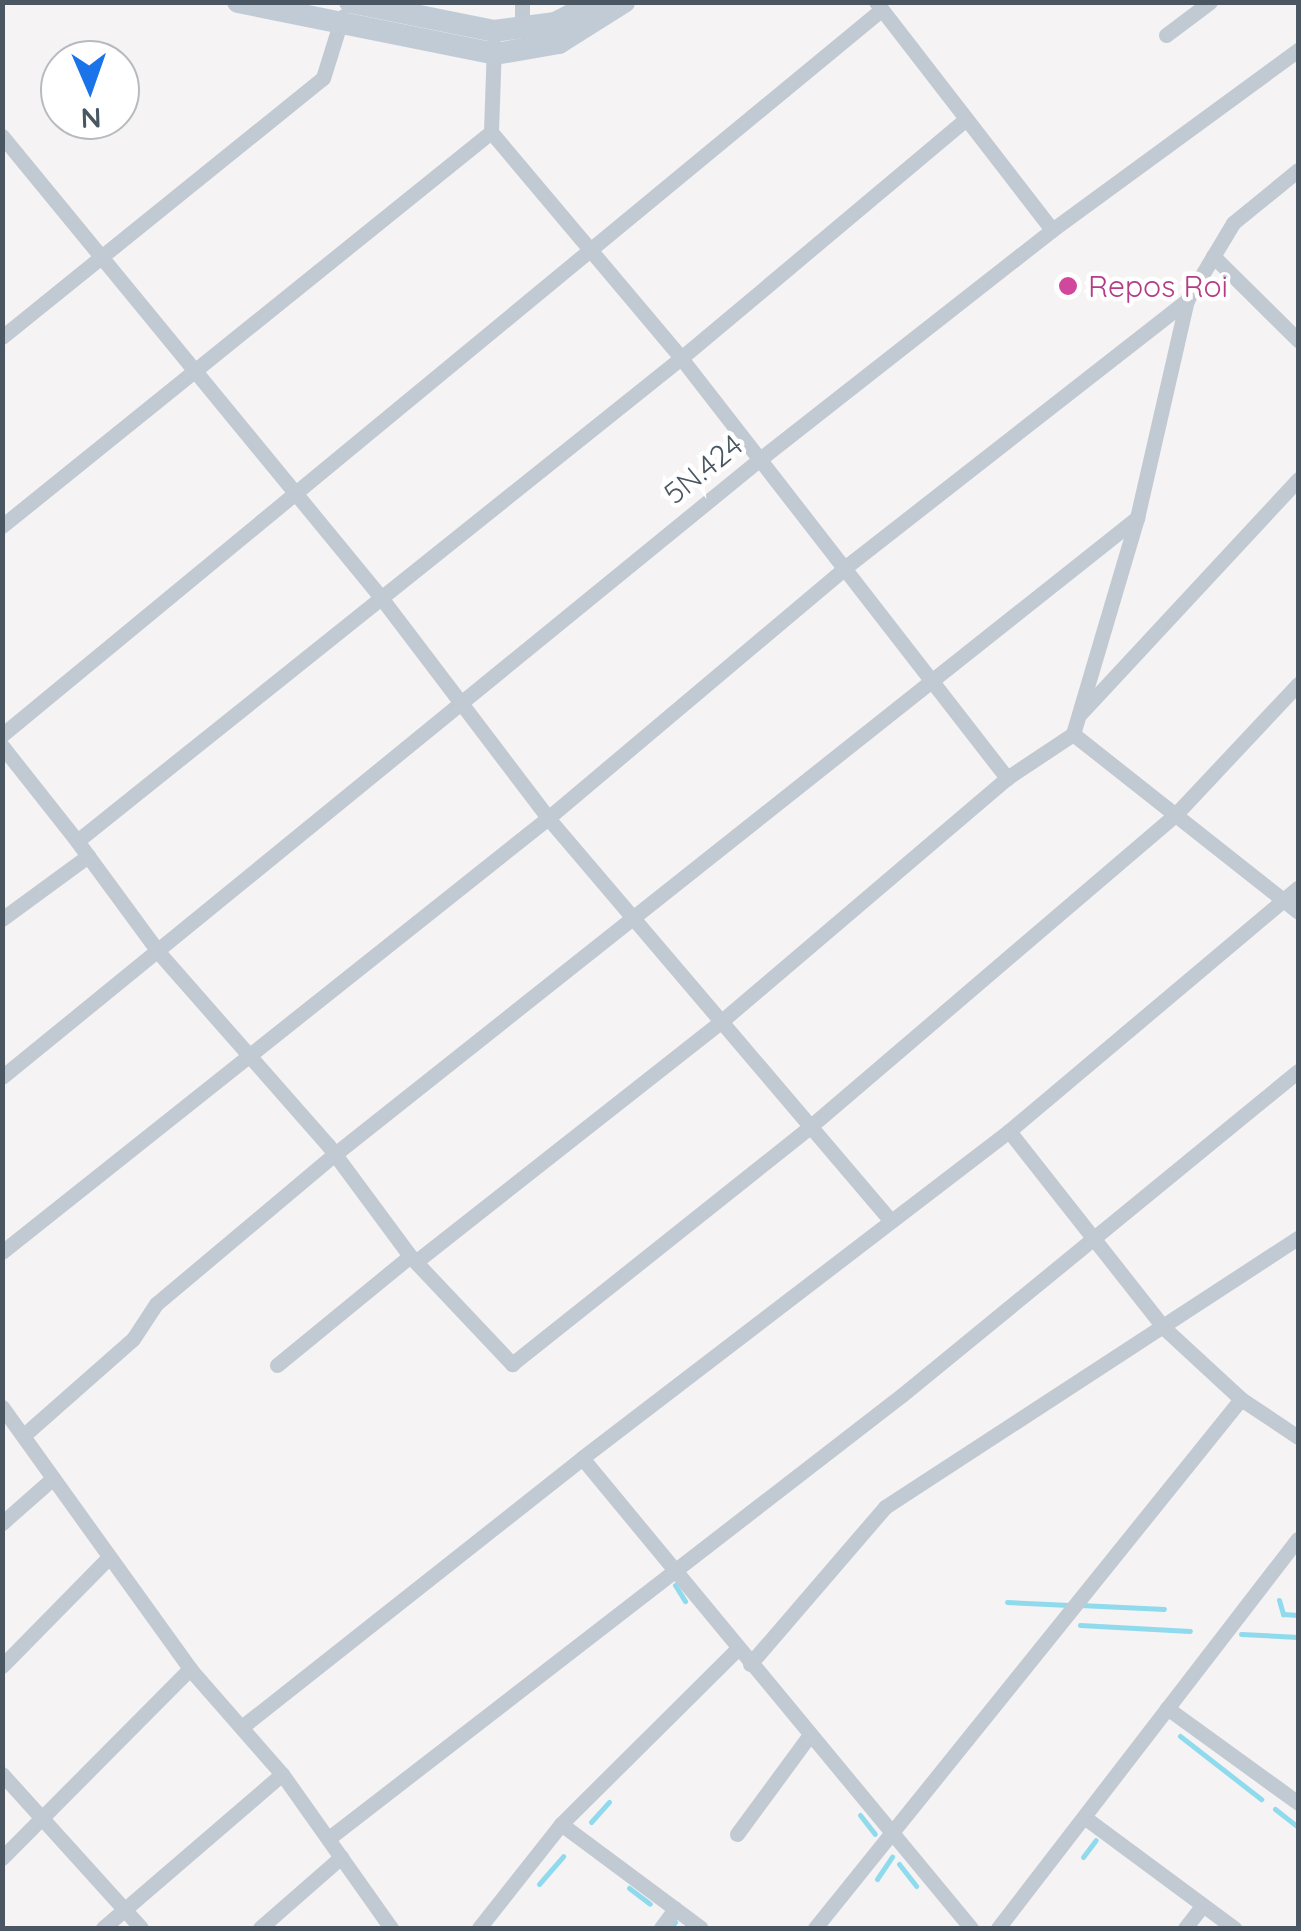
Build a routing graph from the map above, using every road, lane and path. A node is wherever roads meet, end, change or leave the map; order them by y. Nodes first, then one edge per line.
1 (238, 2) edge
2 (522, 2) edge
3 (596, 2) edge
4 (624, 2) edge
5 (1210, 2) edge
6 (878, 6) edge
7 (346, 9) edge
8 (522, 30) junction
9 (1166, 35) dead end
10 (494, 43) junction
11 (1298, 50) edge
12 (966, 119) junction
13 (492, 132) junction
14 (4, 143) edge
15 (1298, 170) edge
16 (1052, 230) junction
17 (595, 251) junction
18 (1213, 256) junction
19 (100, 258) junction
20 (1188, 300) junction
21 (2, 336) edge
22 (1298, 340) edge
23 (681, 358) junction
24 (196, 373) junction
25 (760, 460) junction
26 (1298, 479) edge
27 (294, 490) junction
28 (1137, 518) junction
29 (2, 526) edge
30 (847, 566) junction
31 (379, 595) junction
32 (1298, 684) edge
33 (930, 685) junction
34 (459, 701) junction
35 (1078, 717) junction
36 (1073, 734) junction
37 (2, 735) edge
38 (2, 746) edge
39 (1006, 778) junction
40 (1175, 815) junction
41 (548, 818) junction
42 (77, 841) junction
43 (88, 856) junction
44 (1298, 888) edge
45 (1292, 908) edge
46 (633, 916) junction
47 (2, 919) edge
48 (160, 954) junction
49 (724, 1019) junction
50 (252, 1058) junction
51 (1298, 1070) edge
52 (2, 1077) edge
53 (812, 1125) junction
54 (1009, 1131) junction
55 (335, 1154) junction
56 (892, 1220) junction
57 (1096, 1238) junction
58 (1298, 1238) edge
59 (2, 1252) edge
60 (414, 1258) junction
61 (1163, 1327) junction
62 (276, 1365) dead end
63 (1242, 1399) junction
64 (2, 1407) edge
65 (24, 1435) junction
66 (1298, 1438) edge
67 (582, 1458) junction
68 (52, 1478) junction
69 (2, 1523) edge
70 (1298, 1539) edge
71 (108, 1557) junction
72 (671, 1570) junction
73 (738, 1648) junction
74 (750, 1664) junction
75 (2, 1666) edge
76 (190, 1670) junction
77 (1168, 1708) junction
78 (243, 1726) junction
79 (809, 1736) junction
80 (2, 1774) edge
81 (282, 1774) junction
82 (1298, 1803) edge
83 (42, 1818) junction
84 (1084, 1818) junction
85 (561, 1824) junction
86 (737, 1834) dead end
87 (886, 1834) junction
88 (329, 1838) junction
89 (341, 1857) junction
90 (2, 1858) edge
91 (1202, 1906) junction
92 (123, 1909) junction
93 (676, 1909) junction
94 (103, 1928) edge
95 (141, 1928) edge
96 (260, 1928) edge
97 (391, 1928) edge
98 (478, 1928) edge
99 (661, 1928) edge
100 (701, 1928) edge
101 (815, 1928) edge
102 (970, 1928) edge
103 (998, 1928) edge
104 (1185, 1928) edge
105 (1234, 1928) edge

1 - 7 main road
2 - 8 street
3 - 8 main road
4 - 10 main road
5 - 9 street
6 - 12 street
6 - 17 street
7 - 10 main road
7 - 19 street
8 - 10 main road
10 - 13 street
11 - 16 street, 5N.424
12 - 16 street
12 - 23 street
13 - 17 street
13 - 24 street
14 - 19 street
15 - 18 street
16 - 25 street, 5N.424
17 - 23 street
17 - 27 street
18 - 20 street
18 - 22 street
19 - 21 street
19 - 24 street
20 - 28 street
20 - 30 street
23 - 25 street
23 - 31 street
24 - 27 street
24 - 29 street
25 - 30 street
25 - 34 street, 5N.424
26 - 35 street
27 - 31 street
27 - 37 street
28 - 33 street
28 - 35 street
30 - 33 street
30 - 41 street
31 - 34 street
31 - 42 street
32 - 40 street
33 - 39 street
33 - 46 street
34 - 41 street
34 - 48 street, 5N.424
35 - 36 street
36 - 39 street
36 - 40 street
38 - 42 street
39 - 49 street
40 - 45 street
40 - 53 street
41 - 46 street
41 - 50 street
42 - 43 street
43 - 47 street
43 - 48 street
44 - 45 street
45 - 54 street
46 - 49 street
46 - 55 street
48 - 50 street
48 - 52 street, 5N.424
49 - 53 street
49 - 60 street
50 - 55 street
50 - 59 street
51 - 57 street
53 - 56 street
53 - 60 street
54 - 56 street
54 - 57 street
55 - 60 street
55 - 65 street
56 - 67 street
57 - 61 street
57 - 72 street
58 - 61 street
60 - 62 street
61 - 63 street
61 - 74 street
63 - 66 street
63 - 87 street
64 - 65 street
65 - 68 street
67 - 72 street
67 - 78 street
68 - 69 street
68 - 71 street
70 - 77 street
71 - 75 street
71 - 76 street
72 - 73 street
72 - 88 street
73 - 74 street
73 - 85 street
74 - 79 street
76 - 78 street
76 - 83 street
77 - 82 street
77 - 84 street
78 - 81 street
79 - 86 street
79 - 87 street
80 - 83 street
81 - 88 street
81 - 92 street
83 - 90 street
83 - 92 street
84 - 91 street
84 - 103 street
85 - 93 street
85 - 98 street
87 - 101 street
87 - 102 street
88 - 89 street
89 - 96 street
89 - 97 street
91 - 104 street
91 - 105 street
92 - 94 street
92 - 95 street
93 - 99 street
93 - 100 street

